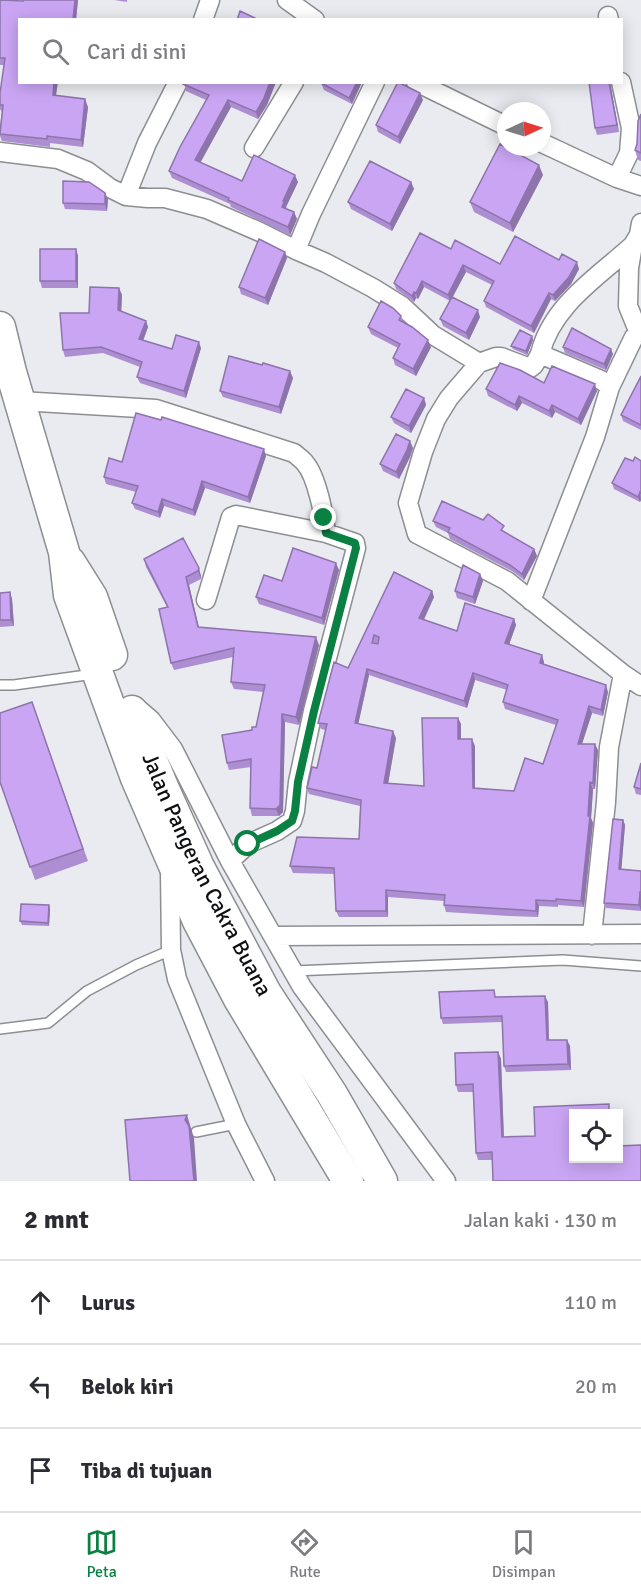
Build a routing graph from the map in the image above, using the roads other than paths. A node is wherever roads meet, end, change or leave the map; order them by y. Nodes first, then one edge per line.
1 (210, 0) edge
2 (287, 0) edge
3 (204, 18) edge
4 (312, 18) edge
5 (177, 84) edge
6 (293, 84) edge
7 (374, 84) edge
8 (420, 84) edge
9 (621, 84) edge
10 (497, 122) edge
11 (551, 147) edge
12 (254, 148) dead end
13 (0, 153) edge
14 (617, 178) junction
15 (641, 186) edge
16 (126, 196) junction
17 (641, 223) edge
18 (633, 244) junction
19 (297, 250) junction
20 (0, 327) edge
21 (640, 333) edge
22 (540, 354) junction
23 (480, 363) junction
24 (6, 371) edge
25 (610, 387) junction
26 (20, 401) junction
27 (326, 533) junction
28 (64, 552) junction
29 (206, 600) dead end
30 (531, 601) junction
31 (97, 673) junction
32 (623, 674) junction
33 (0, 685) edge
34 (641, 686) edge
35 (126, 697) junction
36 (170, 857) junction
37 (230, 861) junction
38 (641, 934) edge
39 (592, 935) junction
40 (273, 936) junction
41 (171, 950) junction
42 (641, 966) edge
43 (293, 971) junction
44 (0, 1029) edge
45 (228, 1125) junction
46 (198, 1132) dead end
47 (265, 1181) edge
48 (348, 1181) edge
49 (382, 1181) edge
50 (446, 1181) edge

1 - 3 street
2 - 4 street
5 - 16 street
6 - 12 street
7 - 19 street
8 - 10 street
9 - 14 street
11 - 14 street
13 - 16 street
14 - 15 street
16 - 19 street
17 - 18 street
18 - 21 street
18 - 22 street
19 - 23 street
20 - 24 main road, Jalan Pangeran Cakra Buana
21 - 25 street
22 - 23 street
22 - 25 street
23 - 30 street
24 - 26 main road, Jalan Pangeran Cakra Buana
25 - 30 street
26 - 27 street
26 - 28 main road, Jalan Pangeran Cakra Buana
27 - 29 street
27 - 37 street
28 - 31 main road, Jalan Pangeran Cakra Buana
28 - 35 main road, Jalan Pangeran Cakra Buana
30 - 32 street
31 - 33 lane
31 - 36 main road, Jalan Pangeran Cakra Buana
32 - 34 street
32 - 39 street
35 - 37 street
35 - 49 main road, Jalan Pangeran Cakra Buana
36 - 41 street
36 - 48 main road, Jalan Pangeran Cakra Buana
37 - 40 street
38 - 39 street
39 - 40 street
40 - 43 street
41 - 44 lane
41 - 45 street
42 - 43 lane
43 - 50 street
45 - 46 lane
45 - 47 street

